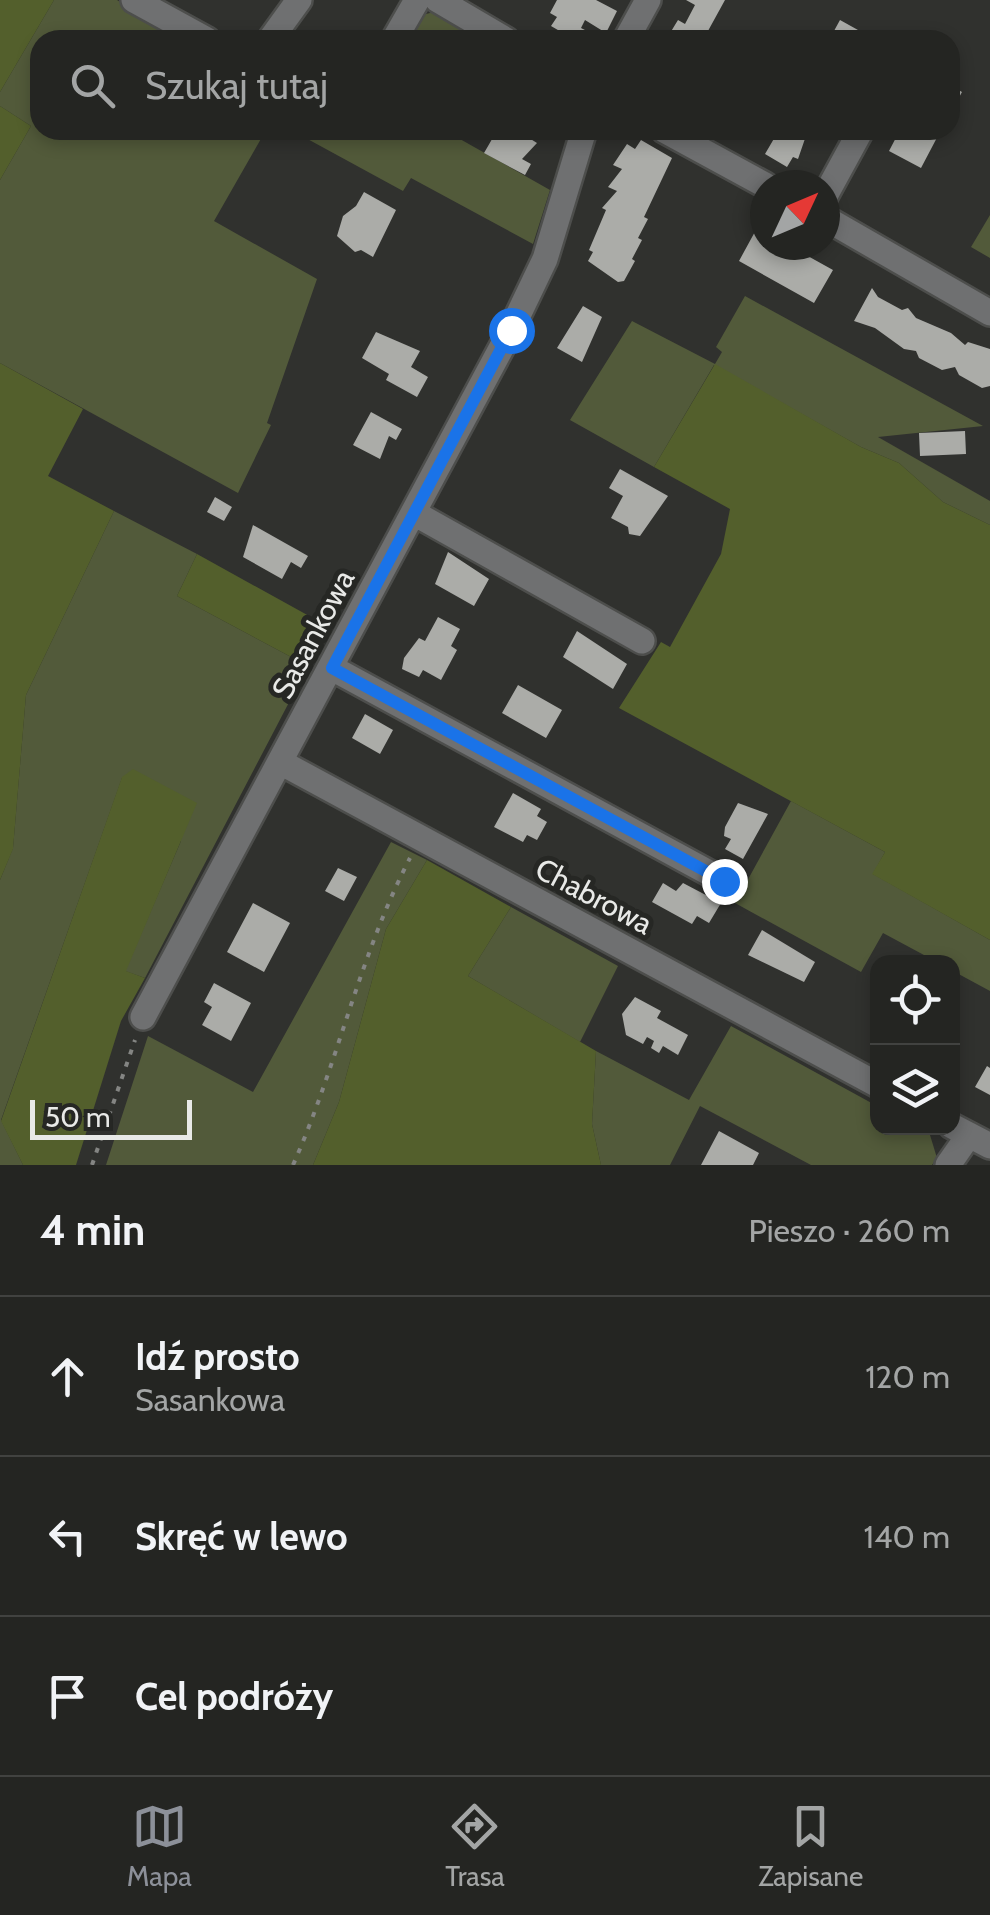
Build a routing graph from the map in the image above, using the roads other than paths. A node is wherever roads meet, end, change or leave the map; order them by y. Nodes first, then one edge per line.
1 (134, 0) edge
2 (299, 0) edge
3 (417, 0) edge
4 (438, 0) edge
5 (648, 0) edge
6 (190, 30) edge
7 (277, 30) edge
8 (400, 30) edge
9 (489, 30) edge
10 (632, 30) edge
11 (581, 140) edge
12 (682, 140) edge
13 (856, 140) edge
14 (840, 170) edge
15 (750, 177) edge
16 (840, 227) edge
17 (990, 313) edge
18 (414, 513) junction
19 (642, 640) dead end
20 (332, 668) junction
21 (282, 763) junction
22 (724, 881) dead end
23 (143, 1017) road end
24 (870, 1080) edge
25 (970, 1136) edge
26 (948, 1165) edge

1 - 6 street
2 - 7 street
3 - 8 street
4 - 9 street
5 - 10 street
11 - 18 street, Sasankowa
12 - 15 street
13 - 14 street
16 - 17 street
18 - 19 street
18 - 20 street, Sasankowa
20 - 21 street, Sasankowa
20 - 22 street
21 - 23 street, Sasankowa
21 - 24 street, Chabrowa
25 - 26 street

